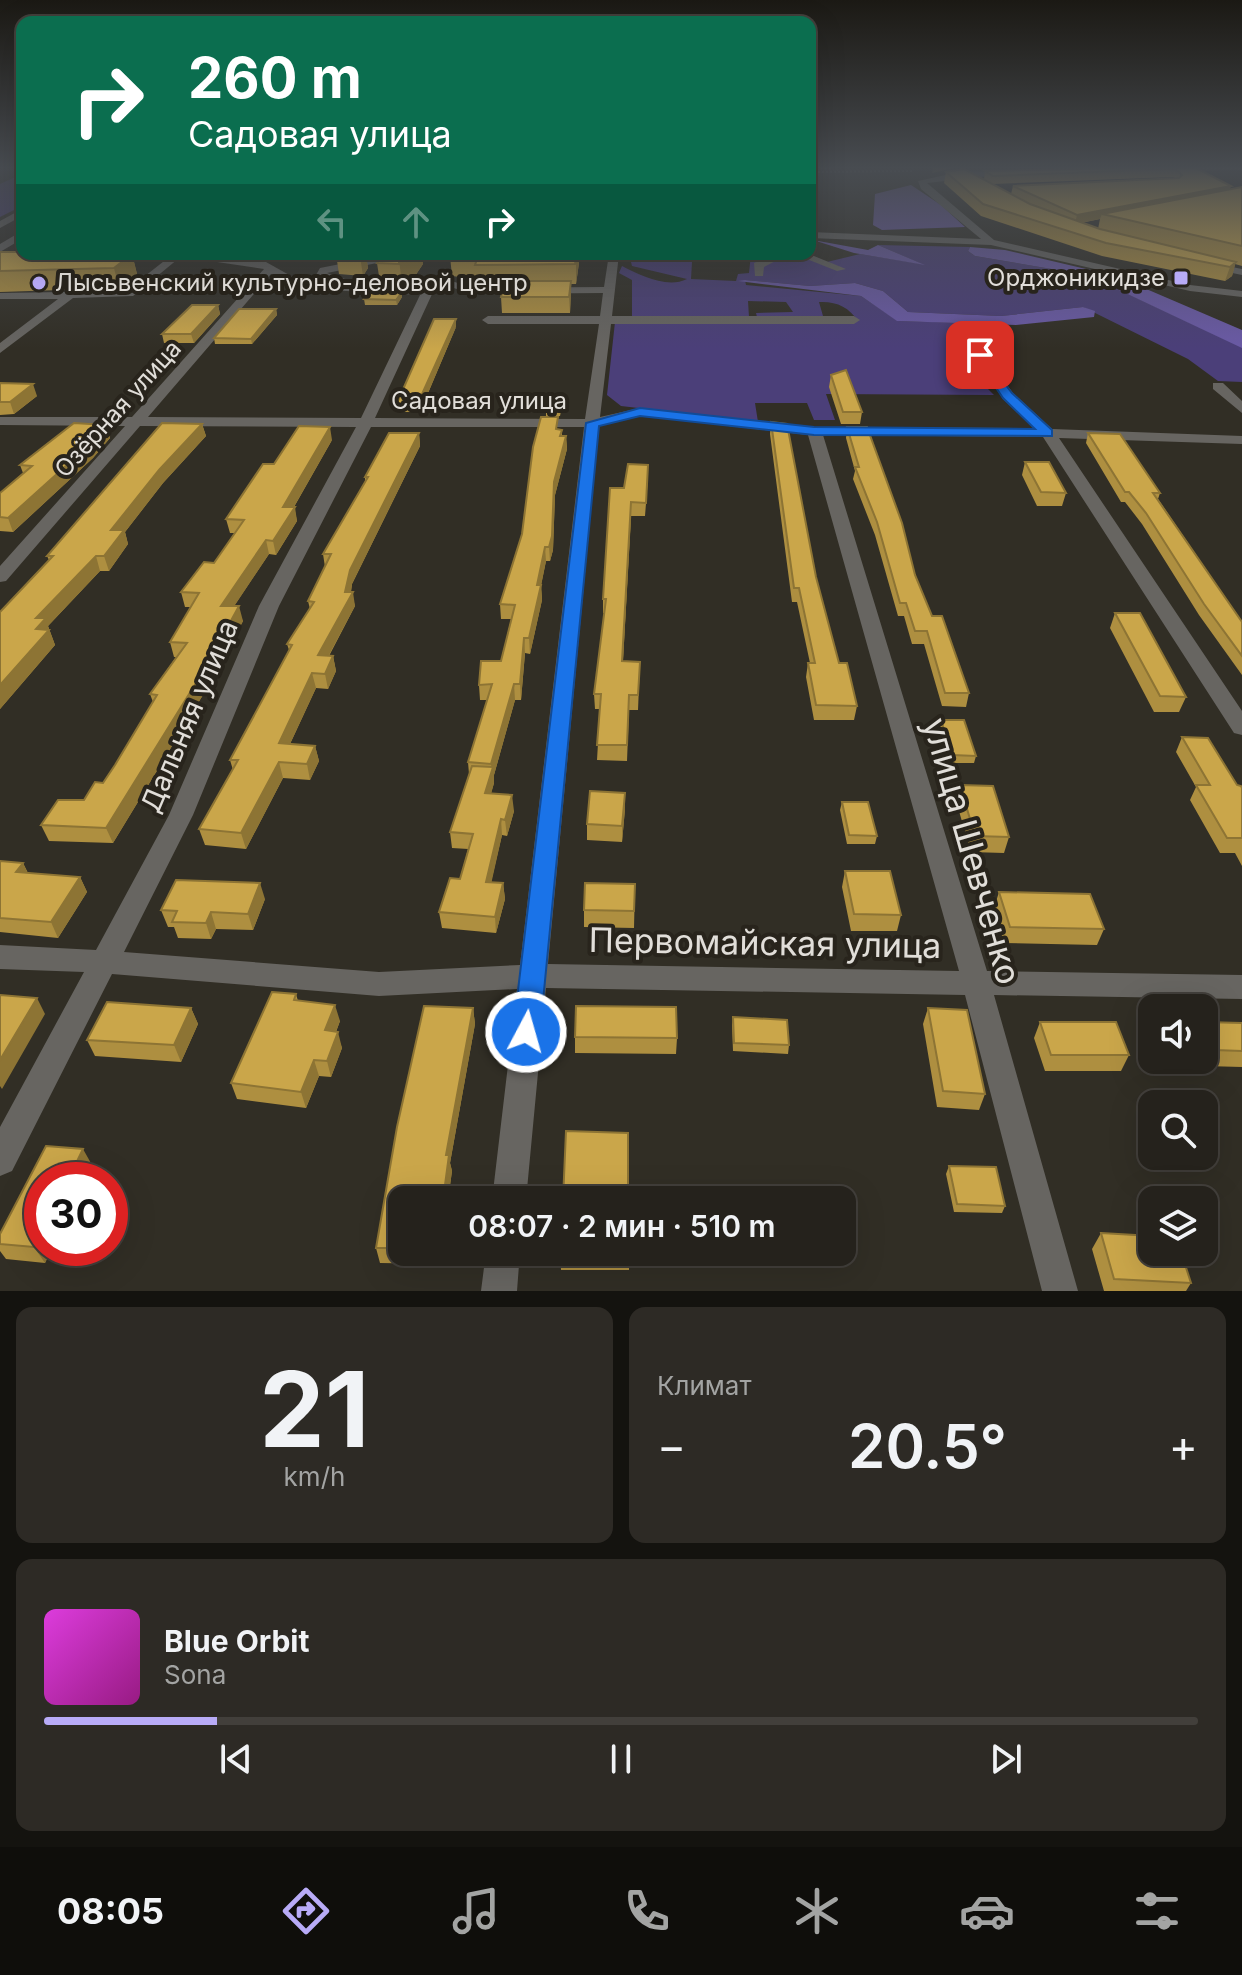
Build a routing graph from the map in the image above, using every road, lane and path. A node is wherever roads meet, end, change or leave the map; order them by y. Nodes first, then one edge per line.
1 (974, 228) edge
2 (816, 235) edge
3 (991, 242) junction
4 (172, 260) edge
5 (221, 260) edge
6 (373, 260) edge
7 (613, 260) edge
8 (770, 260) edge
9 (816, 260) edge
10 (1197, 263) edge
11 (150, 266) dead end
12 (165, 266) junction
13 (841, 269) dead end
14 (268, 271) junction
15 (1242, 272) edge
16 (759, 274) dead end
17 (608, 290) junction
18 (1242, 294) edge
19 (0, 296) edge
20 (69, 296) junction
21 (604, 319) junction
22 (488, 320) dead end
23 (854, 320) dead end
24 (965, 335) dead end
25 (0, 349) edge
26 (1218, 386) dead end
27 (1242, 409) edge
28 (0, 421) edge
29 (134, 422) junction
30 (366, 422) junction
31 (592, 423) junction
32 (814, 431) junction
33 (1048, 433) junction
34 (1242, 440) edge
35 (0, 577) edge
36 (1242, 728) edge
37 (0, 957) edge
38 (105, 959) junction
39 (532, 976) junction
40 (974, 981) junction
41 (1242, 987) edge
42 (0, 1160) edge
43 (510, 1186) edge
44 (502, 1266) edge
45 (499, 1291) edge
46 (1060, 1291) edge

1 - 3 street
2 - 3 street
3 - 18 street
4 - 12 street
5 - 14 street
6 - 17 street
7 - 17 street
8 - 16 street
9 - 13 street
10 - 15 street
11 - 12 street
12 - 20 street
14 - 29 street, Озёрная улица
14 - 30 street, Дальняя улица
17 - 21 street
19 - 20 street
20 - 25 street
21 - 22 street
21 - 23 street
21 - 31 street
24 - 33 street
26 - 27 street
28 - 29 street, Садовая улица
29 - 30 street, Садовая улица
29 - 35 street, Озёрная улица
30 - 31 street, Садовая улица
30 - 38 street, Дальняя улица
31 - 32 street, Садовая улица
31 - 39 street
32 - 33 street, Садовая улица
32 - 40 street, улица Шевченко
33 - 34 street, Садовая улица
33 - 36 street
37 - 38 street, Первомайская улица
38 - 39 street, Первомайская улица
38 - 42 street, Дальняя улица
39 - 40 street, Первомайская улица
39 - 43 street
40 - 41 street, Первомайская улица
40 - 46 street, улица Шевченко
44 - 45 street

